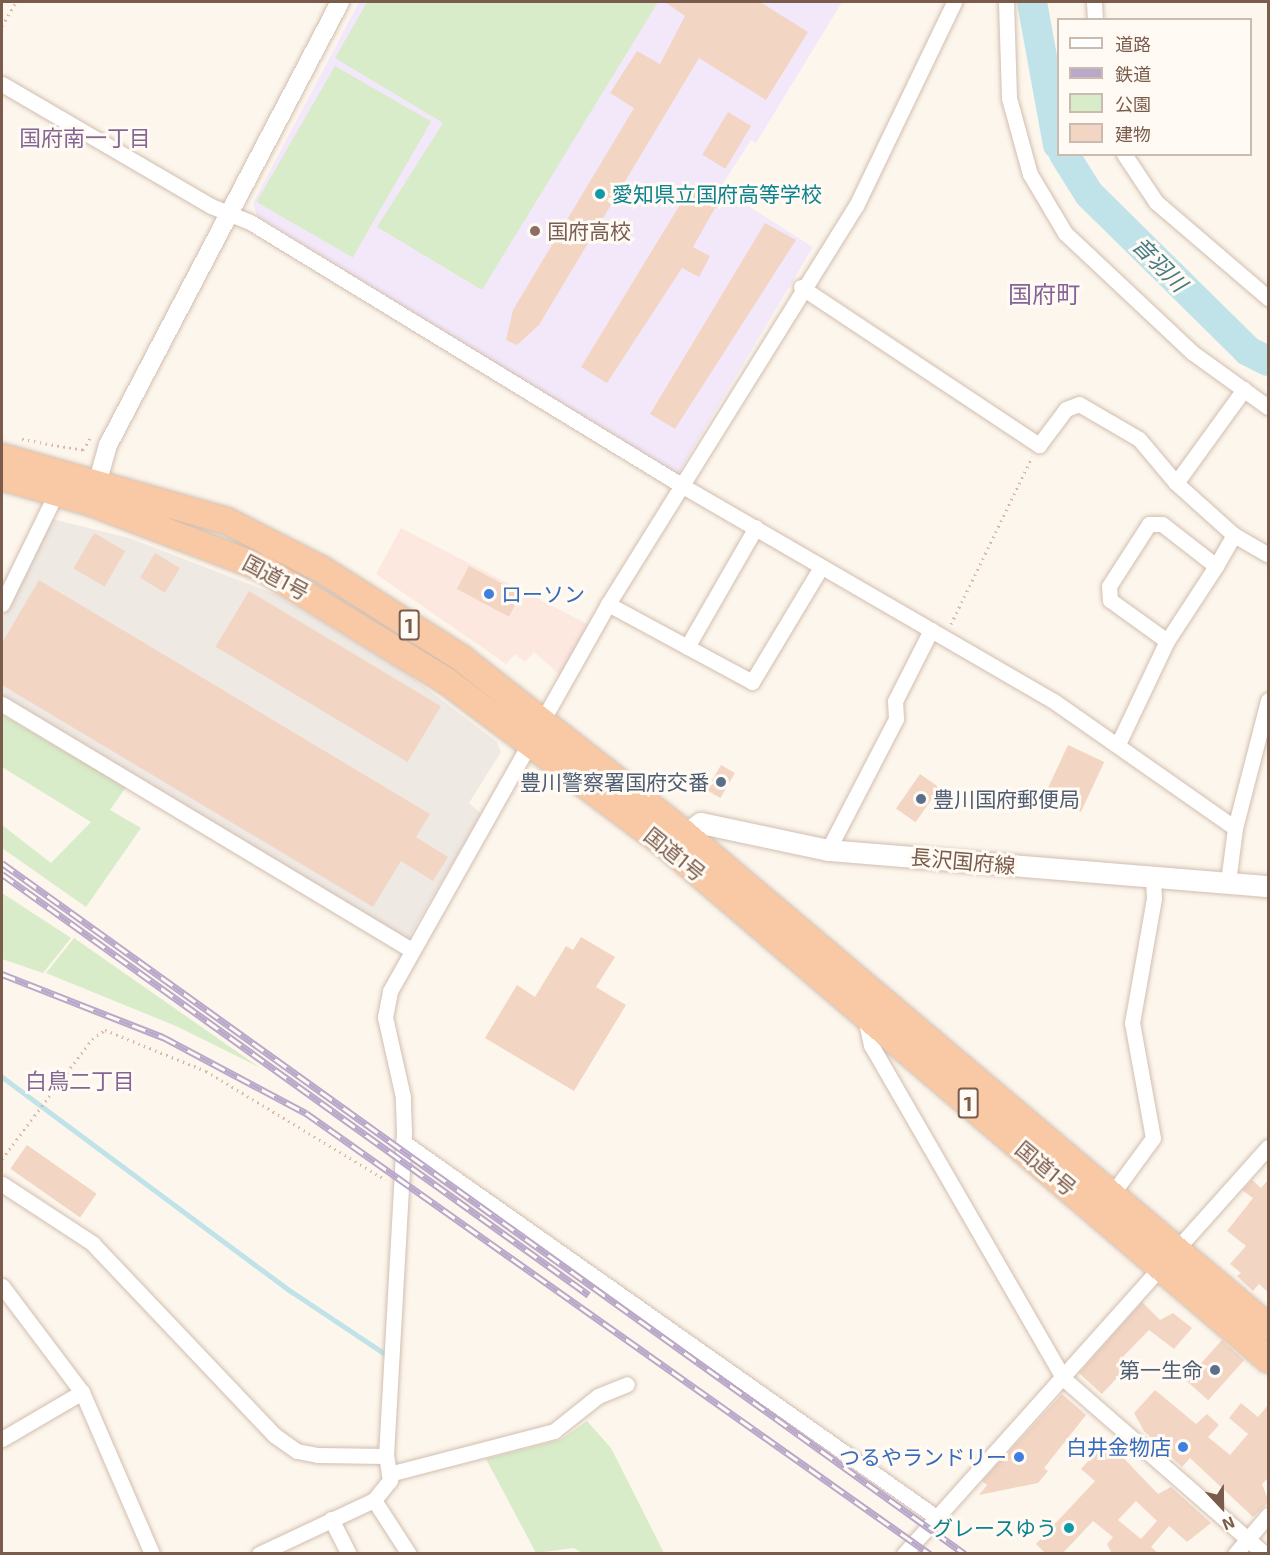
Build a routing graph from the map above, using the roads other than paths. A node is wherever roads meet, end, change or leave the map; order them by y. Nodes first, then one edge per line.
1 (340, 2) edge
2 (950, 2) edge
3 (1006, 2) edge
4 (1094, 2) edge
5 (1095, 18) edge
6 (2, 84) edge
7 (1125, 156) edge
8 (230, 214) junction
9 (801, 287) junction
10 (1269, 298) edge
11 (1244, 389) junction
12 (1269, 407) edge
13 (7, 447) edge
14 (2, 477) edge
15 (1176, 483) junction
16 (681, 485) junction
17 (95, 491) junction
18 (57, 492) junction
19 (756, 527) junction
20 (1234, 535) junction
21 (1269, 555) edge
22 (1216, 566) junction
23 (821, 567) junction
24 (2, 604) edge
25 (608, 604) junction
26 (931, 630) junction
27 (1167, 641) junction
28 (687, 647) junction
29 (1269, 700) edge
30 (2, 704) edge
31 (545, 719) junction
32 (532, 742) junction
33 (1119, 742) junction
34 (1235, 828) junction
35 (676, 840) junction
36 (828, 850) junction
37 (1153, 877) junction
38 (1228, 882) junction
39 (1269, 886) edge
40 (411, 950) junction
41 (864, 1014) junction
42 (404, 1142) junction
43 (1269, 1147) edge
44 (2, 1184) edge
45 (1112, 1194) junction
46 (1171, 1257) junction
47 (2, 1286) edge
48 (1269, 1326) edge
49 (1269, 1359) edge
50 (1064, 1378) junction
51 (627, 1384) dead end
52 (82, 1392) junction
53 (2, 1439) edge
54 (386, 1456) junction
55 (389, 1474) junction
56 (374, 1500) junction
57 (1269, 1515) edge
58 (936, 1517) junction
59 (331, 1519) junction
60 (1247, 1538) junction
61 (906, 1553) edge
62 (152, 1554) edge
63 (259, 1554) edge
64 (349, 1554) edge
65 (409, 1554) edge
66 (1235, 1554) edge
67 (1265, 1554) edge

1 - 8 street
2 - 9 street
3 - 11 street
4 - 5 street
6 - 8 street
7 - 10 street
8 - 16 street
8 - 17 street
9 - 15 street
9 - 16 street
11 - 12 street
11 - 15 street
13 - 17 highway, 国道1号 / 1
14 - 18 highway, 国道1号 / 1
15 - 20 street
16 - 19 street
16 - 25 street
17 - 18 highway, 国道1号 / 1
17 - 31 highway, 国道1号 / 1
17 - 32 highway, 国道1号 / 1
18 - 24 street
19 - 23 street
19 - 28 street
20 - 21 street
20 - 22 street
22 - 27 street
22 - 27 street
23 - 26 street
23 - 28 street
25 - 28 street
25 - 31 street
26 - 33 street
26 - 36 street
27 - 33 street
29 - 34 street
30 - 40 street
31 - 32 street
31 - 35 highway, 国道1号 / 1
32 - 35 highway, 国道1号 / 1
32 - 40 street
33 - 34 street
34 - 38 street
35 - 36 main road, 長沢国府線
35 - 41 highway, 国道1号 / 1
35 - 45 highway, 国道1号 / 1
36 - 37 main road, 長沢国府線
37 - 38 main road, 長沢国府線
37 - 45 street
38 - 39 main road, 長沢国府線
40 - 42 street
41 - 46 highway, 国道1号 / 1
41 - 50 street
42 - 54 street
42 - 58 street
43 - 46 street
44 - 54 street
45 - 46 highway, 国道1号 / 1
46 - 48 highway, 国道1号 / 1
46 - 49 highway, 国道1号 / 1
46 - 50 street
47 - 52 street
50 - 58 street
50 - 60 street
51 - 55 street
52 - 53 street
52 - 62 street
54 - 55 street
55 - 56 street
56 - 59 street
56 - 65 street
57 - 60 street
58 - 61 street
59 - 63 street
59 - 64 street
60 - 66 street
60 - 67 street

